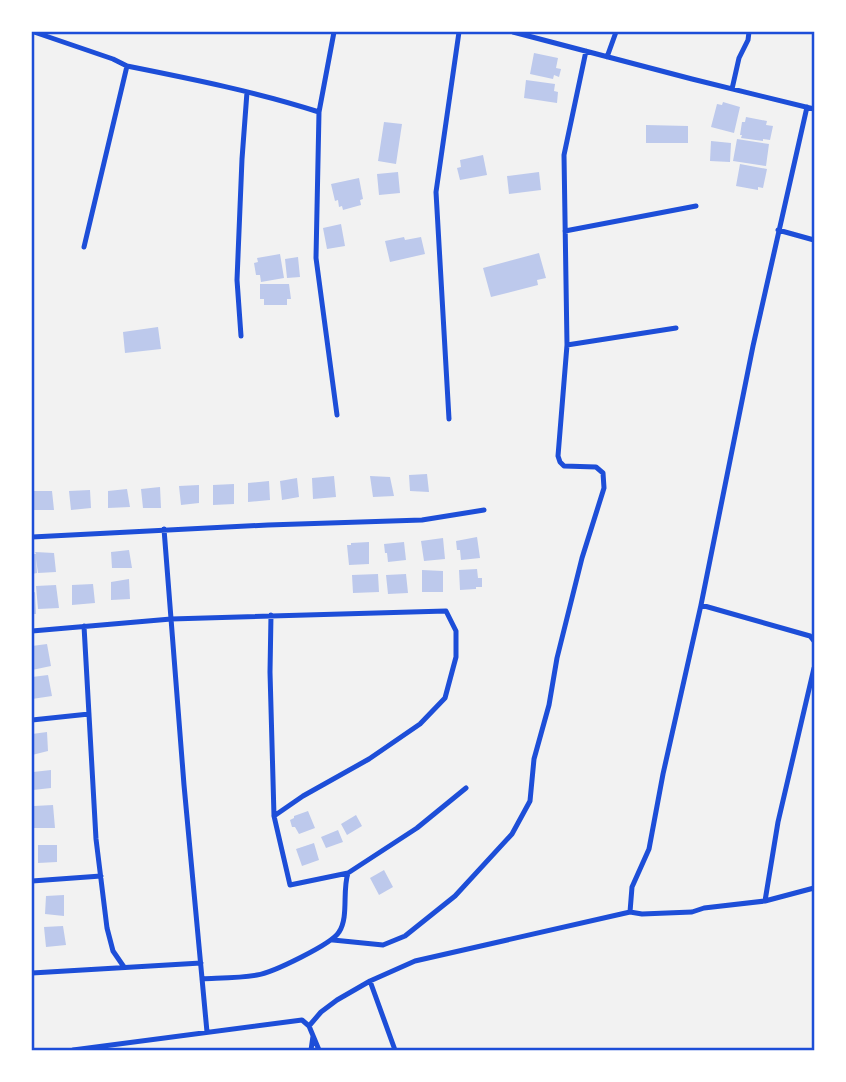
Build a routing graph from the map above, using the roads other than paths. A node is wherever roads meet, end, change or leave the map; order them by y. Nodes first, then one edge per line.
1 (34, 32) edge
2 (334, 32) edge
3 (459, 32) edge
4 (513, 32) edge
5 (616, 32) edge
6 (749, 32) edge
7 (586, 51) junction
8 (607, 57) junction
9 (127, 66) junction
10 (732, 89) junction
11 (247, 92) junction
12 (807, 107) junction
13 (814, 109) edge
14 (320, 112) junction
15 (696, 206) dead end
16 (778, 230) junction
17 (565, 231) junction
18 (814, 240) edge
19 (84, 247) dead end
20 (676, 328) dead end
21 (240, 335) dead end
22 (567, 345) junction
23 (337, 415) dead end
24 (449, 419) dead end
25 (484, 510) dead end
26 (163, 529) junction
27 (32, 537) edge
28 (701, 605) junction
29 (271, 615) junction
30 (171, 619) junction
31 (84, 626) junction
32 (32, 631) edge
33 (814, 642) edge
34 (814, 668) edge
35 (89, 714) junction
36 (32, 720) edge
37 (466, 788) dead end
38 (274, 816) junction
39 (348, 873) junction
40 (101, 876) junction
41 (32, 881) edge
42 (814, 888) edge
43 (765, 901) junction
44 (630, 912) junction
45 (333, 940) junction
46 (201, 963) junction
47 (124, 967) junction
48 (32, 973) edge
49 (202, 979) junction
50 (370, 981) junction
51 (309, 1026) junction
52 (207, 1032) junction
53 (313, 1036) junction
54 (73, 1051) edge
55 (311, 1051) edge
56 (320, 1051) edge
57 (396, 1051) edge

1 - 9 street
2 - 14 street
3 - 24 street
4 - 7 street
5 - 8 street
6 - 10 street
7 - 8 street
7 - 17 street
8 - 10 street
9 - 11 street
9 - 19 street
10 - 12 street
11 - 14 street
11 - 21 street
12 - 13 street
12 - 16 street
14 - 23 street
15 - 17 street
16 - 18 street
16 - 28 street
17 - 22 street
20 - 22 street
22 - 45 street
25 - 26 street
26 - 27 street
26 - 30 street
28 - 33 street
28 - 44 street
29 - 30 street
29 - 38 street
29 - 38 street
30 - 31 street
30 - 46 street
31 - 32 street
31 - 35 street
34 - 43 street
35 - 36 street
35 - 40 street
37 - 39 street
38 - 39 street
39 - 45 street
40 - 41 street
40 - 47 street
42 - 43 street
43 - 44 street
44 - 50 street
45 - 49 street
46 - 47 street
46 - 49 street
47 - 48 street
49 - 52 street
50 - 51 street
50 - 57 street
51 - 52 street
51 - 53 street
52 - 54 street
53 - 55 street
53 - 56 street

